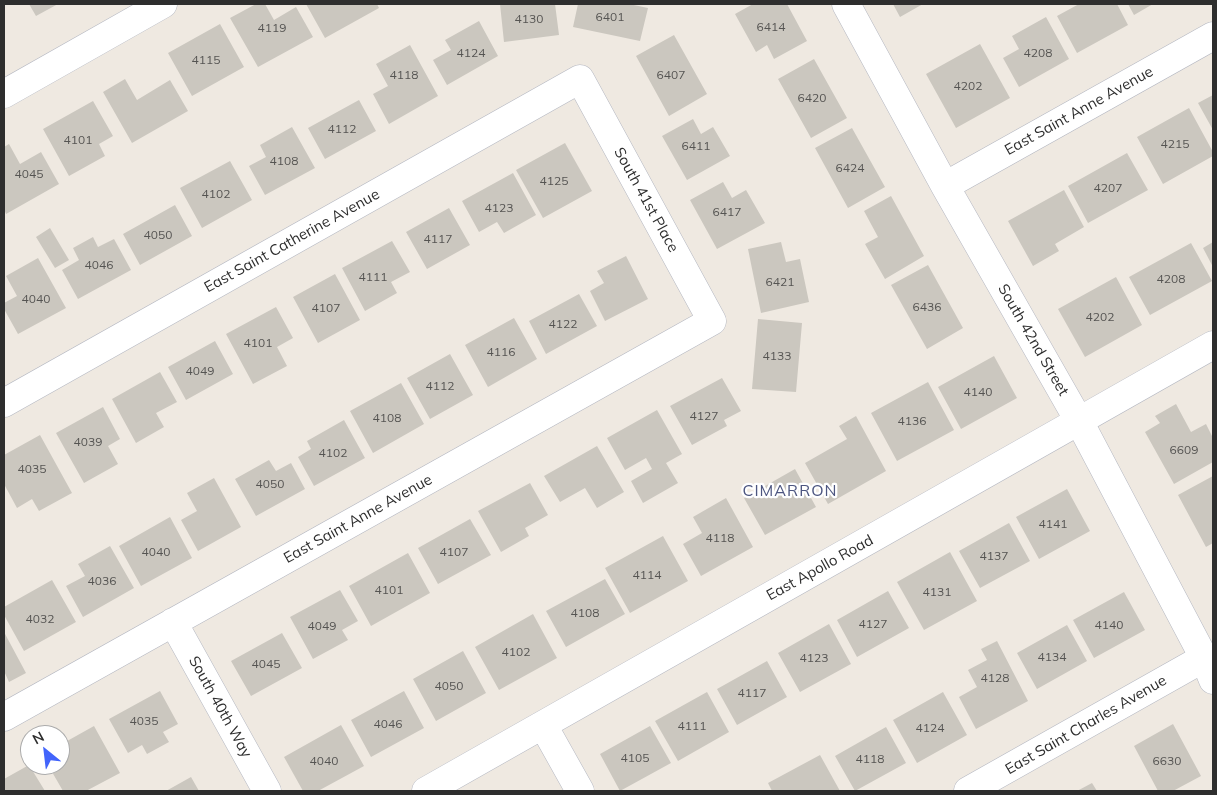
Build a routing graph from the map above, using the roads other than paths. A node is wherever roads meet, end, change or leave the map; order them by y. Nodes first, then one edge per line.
1 (163, 4) edge
2 (846, 4) edge
3 (1213, 36) edge
4 (580, 79) joint
5 (4, 94) edge
6 (945, 186) junction
7 (712, 320) joint
8 (1213, 345) edge
9 (4, 403) edge
10 (1079, 421) junction
11 (173, 622) junction
12 (1208, 669) edge
13 (4, 717) edge
14 (543, 724) junction
15 (267, 791) edge
16 (426, 791) edge
17 (580, 791) edge
18 (968, 791) edge

1 - 5 street
2 - 6 street, South 42nd Street
3 - 6 street, East Saint Anne Avenue
4 - 7 street, South 41st Place
4 - 9 street, East Saint Catherine Avenue
6 - 10 street, South 42nd Street
7 - 11 street, East Saint Anne Avenue
8 - 10 street, East Apollo Road
10 - 12 street, South 42nd Street
10 - 14 street, East Apollo Road
11 - 13 street, East Saint Anne Avenue
11 - 15 street, South 40th Way
12 - 18 street, East Saint Charles Avenue
14 - 16 street, East Apollo Road
14 - 17 street

